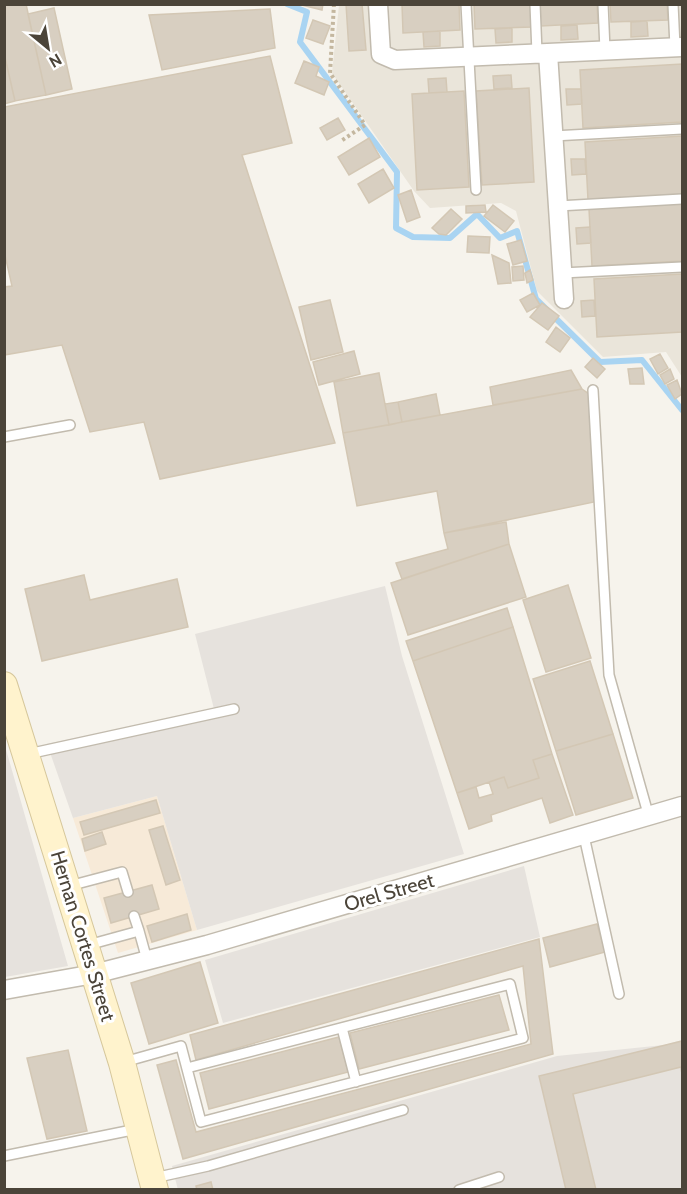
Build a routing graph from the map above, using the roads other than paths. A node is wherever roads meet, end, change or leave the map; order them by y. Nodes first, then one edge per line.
1 (378, 4) edge
2 (466, 4) edge
3 (535, 4) edge
4 (603, 4) edge
5 (673, 4) edge
6 (679, 47) edge
7 (605, 50) junction
8 (543, 53) junction
9 (468, 56) junction
10 (682, 129) edge
11 (553, 136) junction
12 (476, 190) dead end
13 (682, 199) edge
14 (558, 206) junction
15 (682, 267) edge
16 (562, 273) junction
17 (564, 299) dead end
18 (593, 390) dead end
19 (70, 425) dead end
20 (4, 437) edge
21 (4, 685) edge
22 (234, 709) dead end
23 (11, 729) edge
24 (26, 755) junction
25 (682, 806) edge
26 (649, 816) junction
27 (584, 836) junction
28 (67, 886) junction
29 (128, 892) dead end
30 (134, 916) dead end
31 (138, 931) junction
32 (86, 946) junction
33 (147, 960) junction
34 (94, 974) junction
35 (4, 990) edge
36 (619, 994) dead end
37 (342, 1028) junction
38 (122, 1063) junction
39 (187, 1068) junction
40 (356, 1082) junction
41 (403, 1110) dead end
42 (139, 1129) junction
43 (4, 1156) edge
44 (500, 1177) dead end
45 (154, 1184) edge
46 (459, 1190) edge

1 - 9 street
2 - 9 lane
3 - 8 lane
4 - 7 lane
5 - 6 lane
6 - 7 street
7 - 8 street
8 - 9 street
8 - 11 street
9 - 12 lane
10 - 11 lane
11 - 14 street
13 - 14 lane
14 - 16 street
15 - 16 lane
16 - 17 street
18 - 26 lane
19 - 20 lane
21 - 23 main road, Hernan Cortes Street
22 - 24 lane
23 - 24 main road, Hernan Cortes Street
24 - 28 main road, Hernan Cortes Street
25 - 26 street, Orel Street
26 - 27 street, Orel Street
27 - 33 street, Orel Street
27 - 36 lane
28 - 29 lane
28 - 32 main road, Hernan Cortes Street
30 - 31 lane
31 - 32 lane
31 - 33 lane
32 - 34 main road, Hernan Cortes Street
33 - 34 street, Orel Street
34 - 35 street, Orel Street
34 - 38 main road, Hernan Cortes Street
37 - 39 lane
37 - 40 lane
37 - 40 lane
38 - 39 lane
38 - 42 main road, Hernan Cortes Street
39 - 40 lane
41 - 45 lane
42 - 43 lane
42 - 45 main road, Hernan Cortes Street
44 - 46 lane

